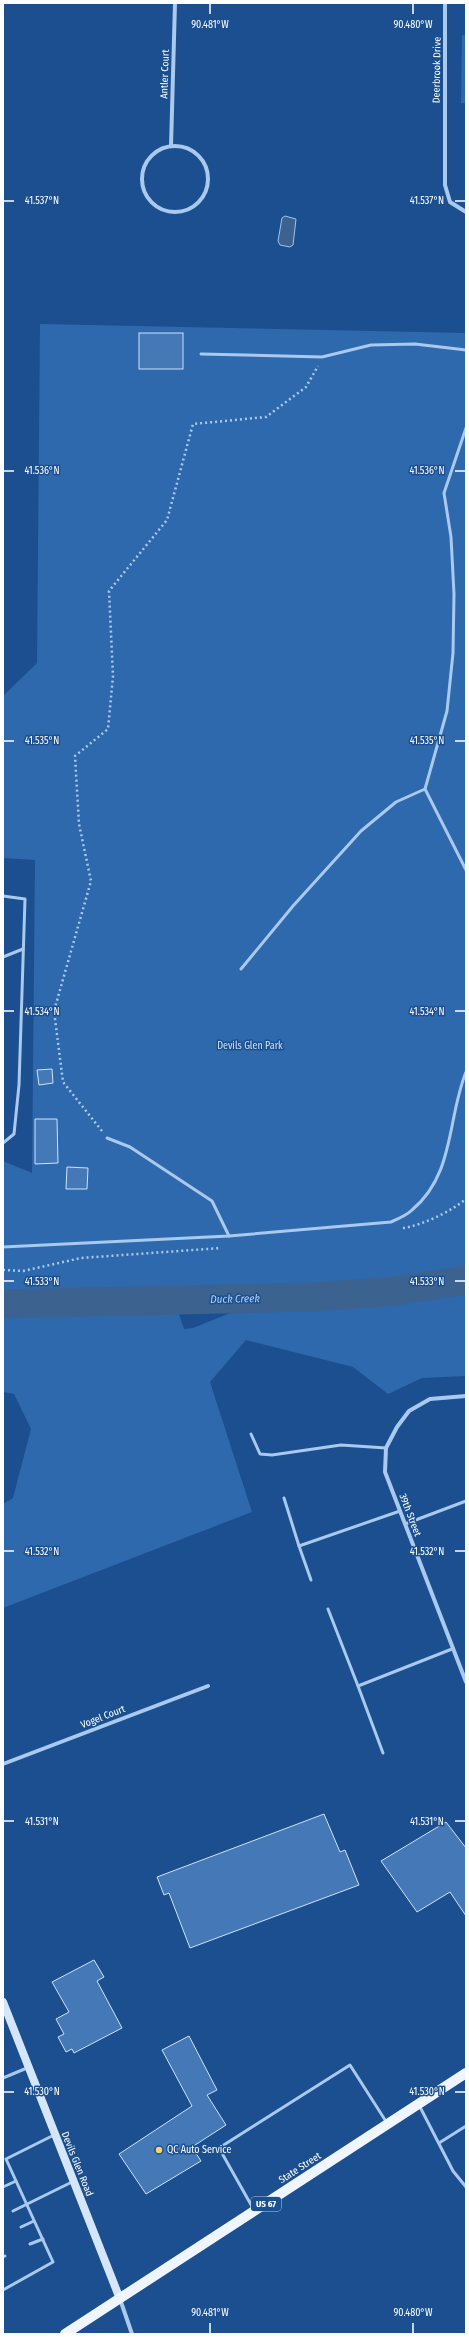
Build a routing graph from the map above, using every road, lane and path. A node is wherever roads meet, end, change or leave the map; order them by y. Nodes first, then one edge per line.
1 (175, 3) edge
2 (445, 3) edge
3 (171, 146) junction
4 (466, 212) edge
5 (466, 350) edge
6 (201, 354) dead end
7 (322, 357) junction
8 (466, 428) edge
9 (425, 789) junction
10 (466, 870) edge
11 (3, 896) edge
12 (23, 950) junction
13 (3, 957) edge
14 (241, 970) dead end
15 (466, 1072) edge
16 (107, 1138) joint
17 (3, 1142) edge
18 (229, 1236) junction
19 (3, 1247) edge
20 (466, 1396) edge
21 (251, 1434) dead end
22 (386, 1448) junction
23 (284, 1498) dead end
24 (466, 1501) edge
25 (400, 1511) junction
26 (405, 1524) junction
27 (299, 1546) junction
28 (311, 1580) dead end
29 (328, 1609) dead end
30 (452, 1649) junction
31 (466, 1679) edge
32 (208, 1686) dead end
33 (358, 1686) junction
34 (383, 1753) dead end
35 (3, 1764) edge
36 (3, 2002) edge
37 (29, 2068) junction
38 (466, 2073) edge
39 (3, 2078) edge
40 (418, 2104) junction
41 (388, 2125) junction
42 (466, 2126) edge
43 (54, 2135) junction
44 (439, 2143) junction
45 (4, 2160) edge
46 (16, 2181) junction
47 (74, 2182) junction
48 (3, 2187) edge
49 (466, 2187) edge
50 (26, 2204) junction
51 (13, 2211) dead end
52 (255, 2211) junction
53 (34, 2221) junction
54 (21, 2227) dead end
55 (43, 2239) junction
56 (30, 2244) dead end
57 (3, 2290) edge
58 (120, 2299) junction
59 (65, 2334) edge
60 (132, 2334) edge

1 - 3 street, Antler Court
2 - 4 street, Deerbrook Drive
3 - 3 street
5 - 7 lane
6 - 7 lane
7 - 16 path
8 - 9 lane
9 - 10 lane
9 - 14 lane
11 - 12 lane
12 - 13 lane
12 - 17 lane
15 - 18 lane
16 - 18 lane
18 - 19 lane
20 - 22 street, 39th Street
21 - 22 lane
22 - 25 street, 39th Street
23 - 27 lane
24 - 26 lane
25 - 26 street, 39th Street
25 - 27 lane
26 - 30 street, 39th Street
27 - 28 lane
29 - 33 lane
30 - 31 street, 39th Street
30 - 33 lane
32 - 35 street, Vogel Court
33 - 34 lane
36 - 37 main road, Devils Glen Road
37 - 39 lane
37 - 43 main road, Devils Glen Road
38 - 40 main road, State Street / US 67
40 - 41 main road, State Street / US 67
40 - 44 lane
41 - 52 main road, State Street / US 67
41 - 52 lane
42 - 44 lane
43 - 45 lane
43 - 47 main road, Devils Glen Road
44 - 49 lane
45 - 46 lane
46 - 48 lane
46 - 50 lane
47 - 50 lane
47 - 58 main road, Devils Glen Road
50 - 51 lane
50 - 53 lane
52 - 58 main road, State Street / US 67
53 - 54 lane
53 - 55 lane
55 - 56 lane
55 - 57 lane
58 - 59 main road, State Street / US 67
58 - 60 street, Devils Glen Road

